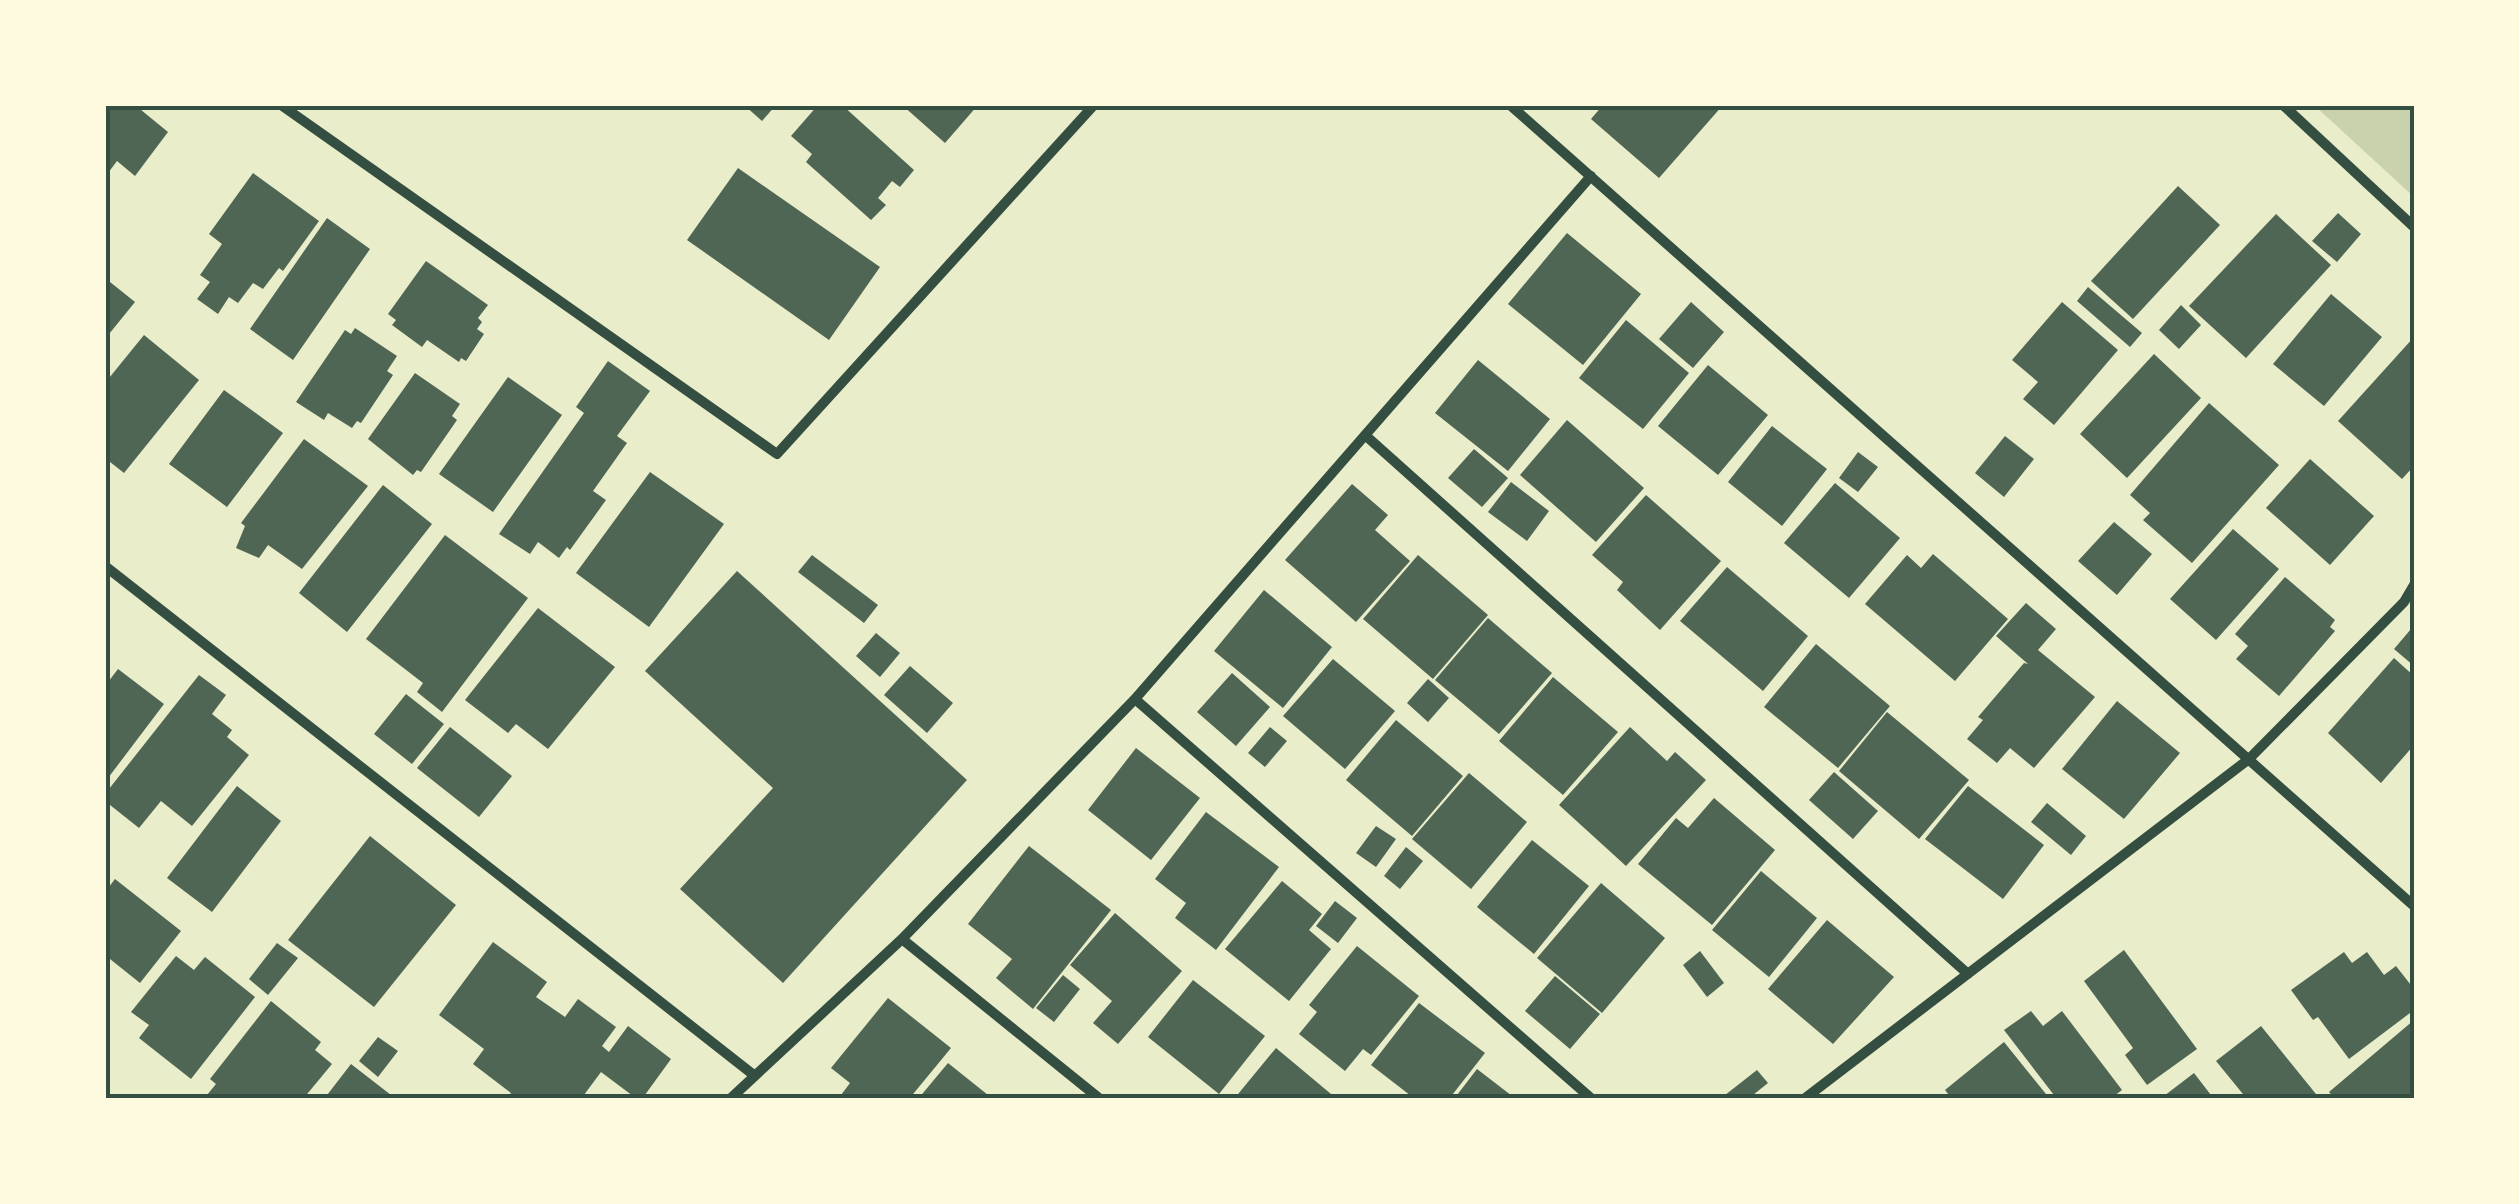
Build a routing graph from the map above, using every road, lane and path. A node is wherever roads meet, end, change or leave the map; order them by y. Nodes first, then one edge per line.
1 (281, 105) edge
2 (1094, 105) edge
3 (1510, 105) edge
4 (2283, 105) edge
5 (1591, 176) junction
6 (2414, 227) edge
7 (1365, 436) junction
8 (105, 566) edge
9 (2414, 585) edge
10 (1136, 699) junction
11 (2249, 760) junction
12 (2414, 906) edge
13 (902, 939) junction
14 (1968, 974) junction
15 (755, 1076) junction
16 (730, 1099) edge
17 (1100, 1099) edge
18 (1592, 1099) edge
19 (1804, 1099) edge

1 - 2 street
3 - 5 street
4 - 6 street
5 - 7 street
5 - 11 street
7 - 10 street
7 - 14 street
8 - 15 street
9 - 11 street
10 - 13 street
10 - 18 street
11 - 12 street
11 - 14 street
13 - 15 street
13 - 17 street
14 - 19 street
15 - 16 street

